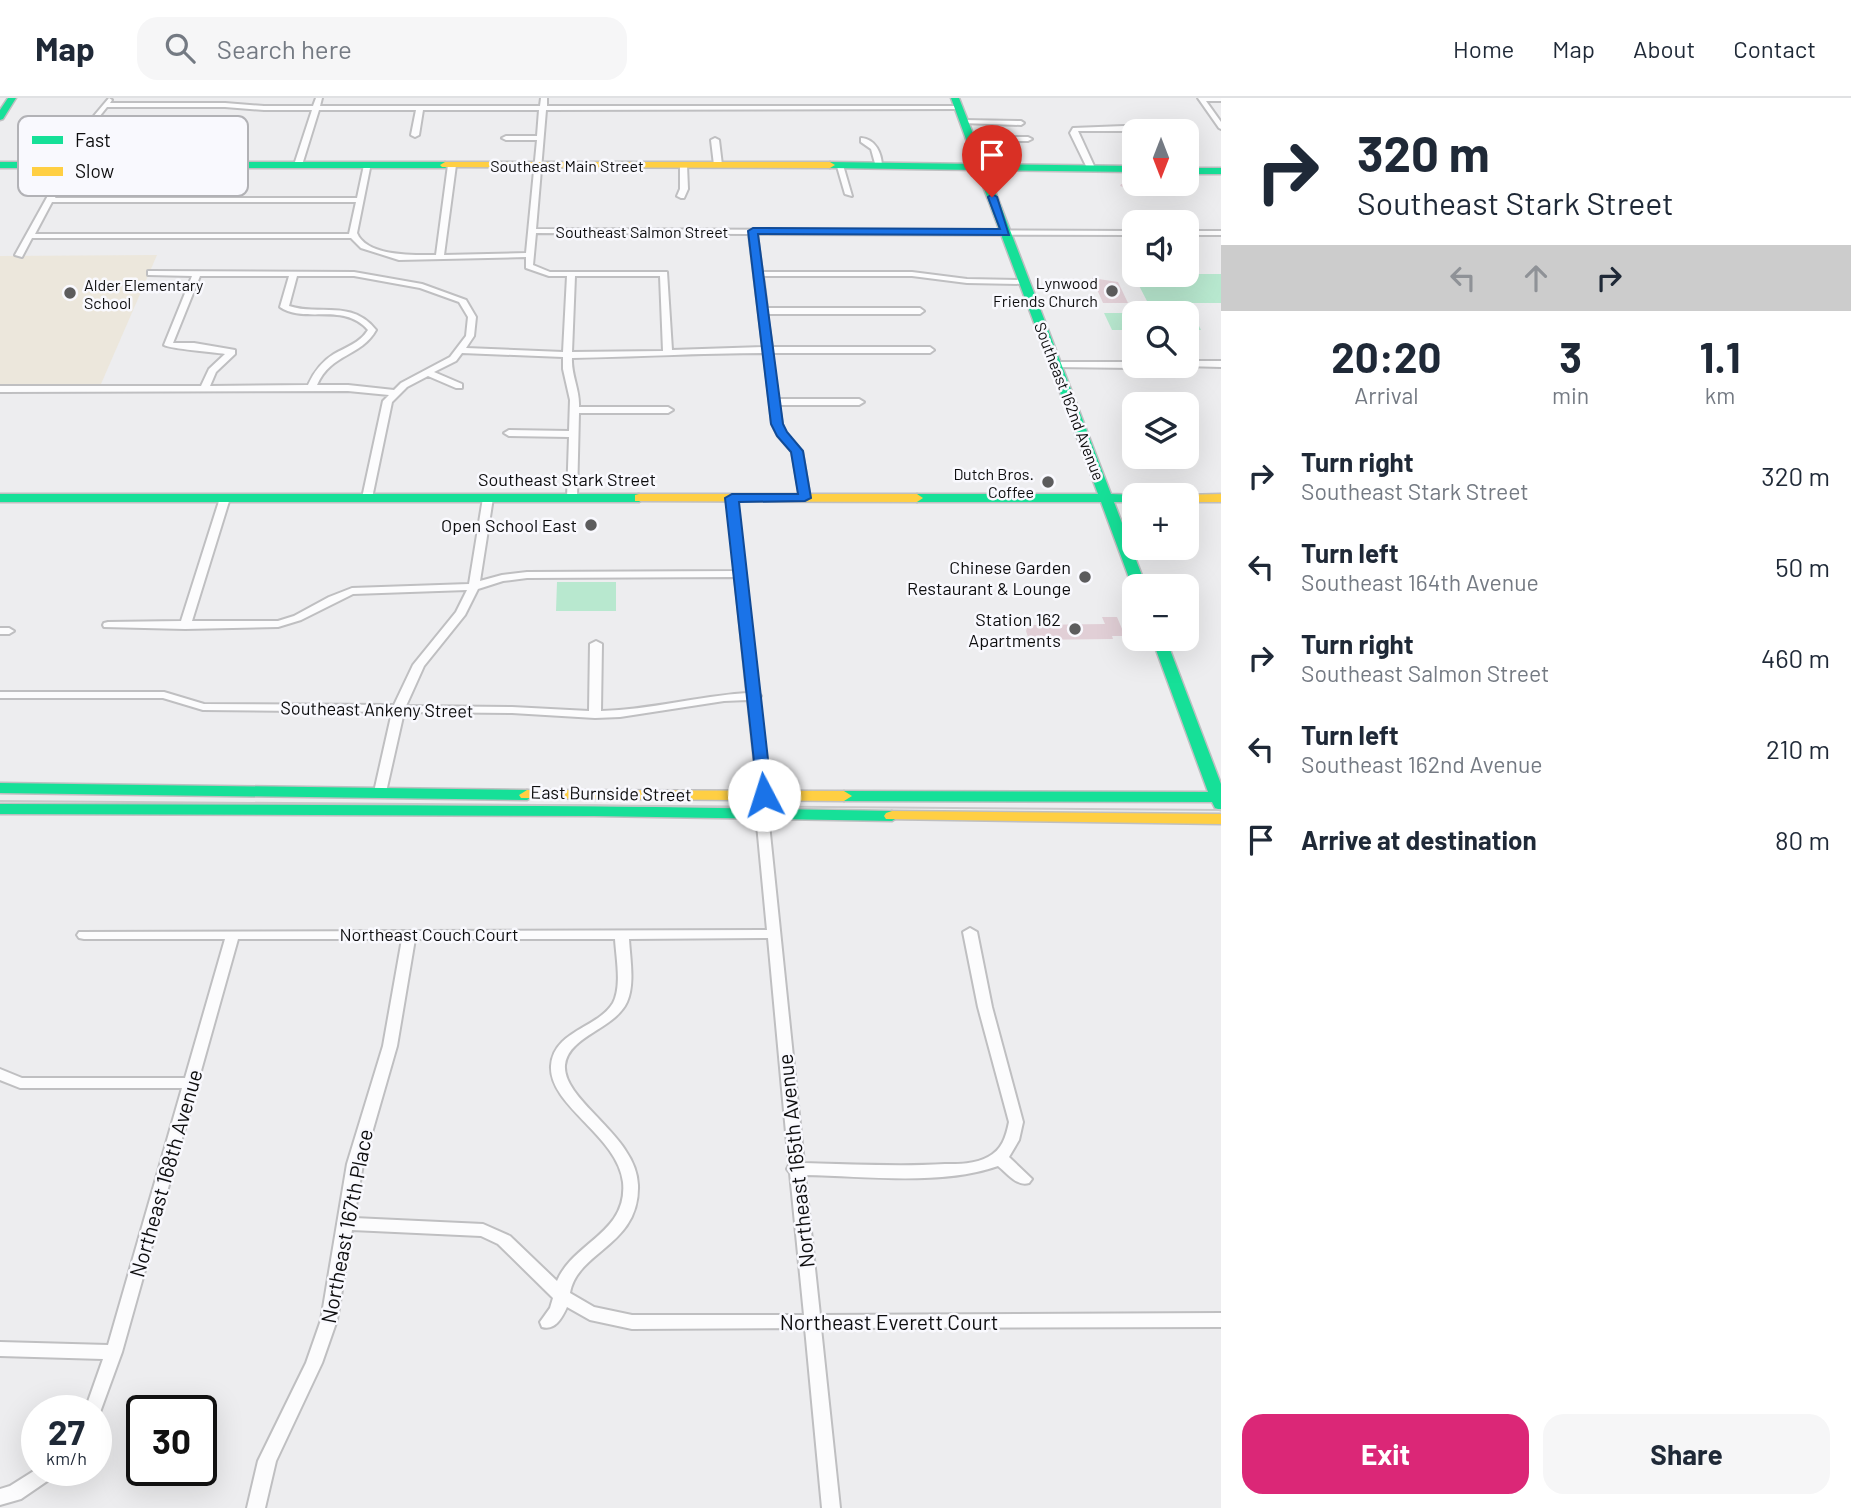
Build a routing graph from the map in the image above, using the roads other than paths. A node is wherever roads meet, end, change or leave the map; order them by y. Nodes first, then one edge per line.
1 (12, 98) edge
2 (319, 98) edge
3 (544, 98) edge
4 (1202, 99) edge
5 (1221, 99) edge
6 (108, 101) edge
7 (316, 108) junction
8 (420, 108) junction
9 (543, 108) junction
10 (959, 109) edge
11 (99, 116) edge
12 (0, 117) edge
13 (1021, 123) dead end
14 (1221, 127) edge
15 (1122, 128) edge
16 (415, 135) dead end
17 (506, 138) dead end
18 (541, 138) junction
19 (971, 139) junction
20 (1028, 139) dead end
21 (715, 140) dead end
22 (864, 140) dead end
23 (0, 165) edge
24 (18, 165) edge
25 (248, 165) edge
26 (299, 165) junction
27 (368, 165) junction
28 (452, 165) junction
29 (539, 165) junction
30 (683, 165) junction
31 (718, 165) junction
32 (839, 165) junction
33 (879, 165) junction
34 (980, 165) junction
35 (1091, 168) junction
36 (1122, 169) edge
37 (1199, 171) edge
38 (1221, 171) edge
39 (849, 194) dead end
40 (53, 196) edge
41 (681, 196) dead end
42 (50, 200) junction
43 (360, 200) junction
44 (531, 231) junction
45 (753, 231) junction
46 (1006, 232) junction
47 (1122, 233) edge
48 (1199, 233) edge
49 (1221, 233) edge
50 (29, 236) junction
51 (353, 236) junction
52 (19, 255) dead end
53 (528, 255) junction
54 (440, 256) junction
55 (400, 258) junction
56 (151, 273) dead end
57 (197, 273) junction
58 (294, 273) junction
59 (571, 274) junction
60 (758, 274) junction
61 (380, 277) junction
62 (1025, 282) junction
63 (474, 296) dead end
64 (462, 300) junction
65 (763, 311) junction
66 (920, 311) dead end
67 (462, 350) junction
68 (768, 350) junction
69 (930, 350) dead end
70 (668, 354) junction
71 (567, 355) junction
72 (1221, 364) edge
73 (1056, 365) junction
74 (1122, 365) edge
75 (1199, 365) edge
76 (428, 373) junction
77 (459, 386) dead end
78 (205, 388) junction
79 (311, 388) junction
80 (0, 389) edge
81 (394, 393) junction
82 (775, 402) junction
83 (859, 402) dead end
84 (575, 410) junction
85 (668, 410) dead end
86 (509, 433) dead end
87 (574, 433) junction
88 (0, 498) edge
89 (225, 498) junction
90 (367, 498) junction
91 (488, 498) junction
92 (572, 498) junction
93 (732, 498) junction
94 (805, 498) junction
95 (1107, 498) junction
96 (1122, 498) edge
97 (1199, 498) edge
98 (1221, 498) edge
99 (740, 574) junction
100 (1135, 574) edge
101 (473, 587) junction
102 (108, 625) dead end
103 (185, 626) junction
104 (448, 632) junction
105 (461, 635) dead end
106 (596, 644) dead end
107 (1164, 651) edge
108 (0, 695) edge
109 (755, 696) junction
110 (400, 709) junction
111 (595, 715) junction
112 (0, 788) edge
113 (380, 792) junction
114 (764, 795) junction
115 (1220, 799) edge
116 (0, 809) edge
117 (762, 814) junction
118 (1221, 819) edge
119 (970, 932) dead end
120 (409, 934) junction
121 (622, 934) junction
122 (773, 934) junction
123 (84, 935) dead end
124 (233, 935) junction
125 (0, 1074) edge
126 (191, 1083) junction
127 (1002, 1154) junction
128 (796, 1169) junction
129 (1024, 1179) dead end
130 (346, 1224) junction
131 (562, 1296) junction
132 (1221, 1320) edge
133 (811, 1321) junction
134 (548, 1322) dead end
135 (0, 1349) edge
136 (114, 1352) junction
137 (98, 1395) edge
138 (26, 1486) edge
139 (0, 1497) edge
140 (256, 1508) edge
141 (831, 1508) edge

1 - 12 street
2 - 7 street
3 - 9 street
4 - 5 street
4 - 14 street
6 - 7 street
6 - 11 street
7 - 8 street
7 - 26 street
8 - 9 street
8 - 16 street
9 - 10 street
9 - 18 street
10 - 13 street
10 - 19 street, Southeast 162nd Avenue
15 - 35 street
17 - 18 street
18 - 29 street
19 - 20 street
19 - 34 street, Southeast 162nd Avenue
21 - 31 street
22 - 33 street
23 - 24 street, Southeast Main Street
25 - 26 street, Southeast Main Street
26 - 27 street, Southeast Main Street
27 - 28 street, Southeast Main Street
27 - 43 street
28 - 29 street, Southeast Main Street
28 - 54 street
29 - 30 street, Southeast Main Street
29 - 44 street
30 - 31 street, Southeast Main Street
30 - 41 street
31 - 32 street, Southeast Main Street
32 - 33 street, Southeast Main Street
32 - 39 street
33 - 34 street, Southeast Main Street
34 - 35 street, Southeast Main Street
34 - 46 street, Southeast 162nd Avenue
35 - 36 street, Southeast Main Street
37 - 38 street
40 - 42 street
42 - 43 street
42 - 50 street
43 - 51 street
44 - 45 street, Southeast Salmon Street
44 - 53 street
45 - 46 street, Southeast Salmon Street
45 - 60 street
46 - 47 street, Southeast Salmon Street
46 - 62 street, Southeast 162nd Avenue
48 - 49 street
50 - 51 street
50 - 52 street
51 - 55 street
53 - 54 street
53 - 59 street
54 - 55 street
55 - 61 street
56 - 57 street
57 - 58 street
57 - 78 street
58 - 61 street
58 - 79 street
59 - 70 street
59 - 71 street
60 - 62 street
60 - 65 street
61 - 64 street
62 - 73 street, Southeast 162nd Avenue
63 - 64 street
64 - 67 street
65 - 66 street
65 - 68 street
67 - 71 street
67 - 76 street
68 - 69 street
68 - 70 street
68 - 82 street
70 - 71 street
71 - 84 street
72 - 75 street
73 - 74 street
73 - 95 street, Southeast 162nd Avenue
76 - 77 street
76 - 81 street
78 - 79 street
78 - 80 street
79 - 81 street
81 - 90 street
82 - 83 street
82 - 94 street
84 - 85 street
84 - 87 street
86 - 87 street
87 - 92 street
88 - 89 street, Southeast Stark Street
89 - 90 street, Southeast Stark Street
89 - 103 street
90 - 91 street, Southeast Stark Street
91 - 92 street, Southeast Stark Street
91 - 101 street
92 - 93 street, Southeast Stark Street
93 - 94 street, Southeast Stark Street
93 - 99 street
94 - 95 street, Southeast Stark Street
95 - 96 street, Southeast Stark Street
95 - 100 street, Southeast 162nd Avenue
97 - 98 street
99 - 101 street
99 - 109 street
101 - 103 street
101 - 104 street
102 - 103 street
104 - 105 street
104 - 110 street
106 - 111 street
107 - 115 street
108 - 110 street, Southeast Ankeny Street
109 - 111 street, Southeast Ankeny Street
109 - 114 street
110 - 111 street, Southeast Ankeny Street
110 - 113 street
112 - 113 street, East Burnside Street
113 - 114 street, East Burnside Street
114 - 115 street, East Burnside Street
116 - 117 street, East Burnside Street
117 - 118 street, East Burnside Street
117 - 122 street, Northeast 165th Avenue
119 - 127 street
120 - 121 street, Northeast Couch Court
120 - 124 street, Northeast Couch Court
120 - 130 street, Northeast 167th Place
121 - 122 street, Northeast Couch Court
121 - 131 street
122 - 128 street, Northeast 165th Avenue
123 - 124 street, Northeast Couch Court
124 - 126 street, Northeast 168th Avenue
125 - 126 street
126 - 136 street, Northeast 168th Avenue
127 - 128 street
127 - 129 street
128 - 133 street, Northeast 165th Avenue
130 - 131 street, Northeast Everett Court
130 - 140 street, Northeast 167th Place
131 - 133 street, Northeast Everett Court
131 - 134 street
132 - 133 street, Northeast Everett Court
133 - 141 street, Northeast 165th Avenue
135 - 136 street
136 - 137 street, Northeast 168th Avenue
138 - 139 street

